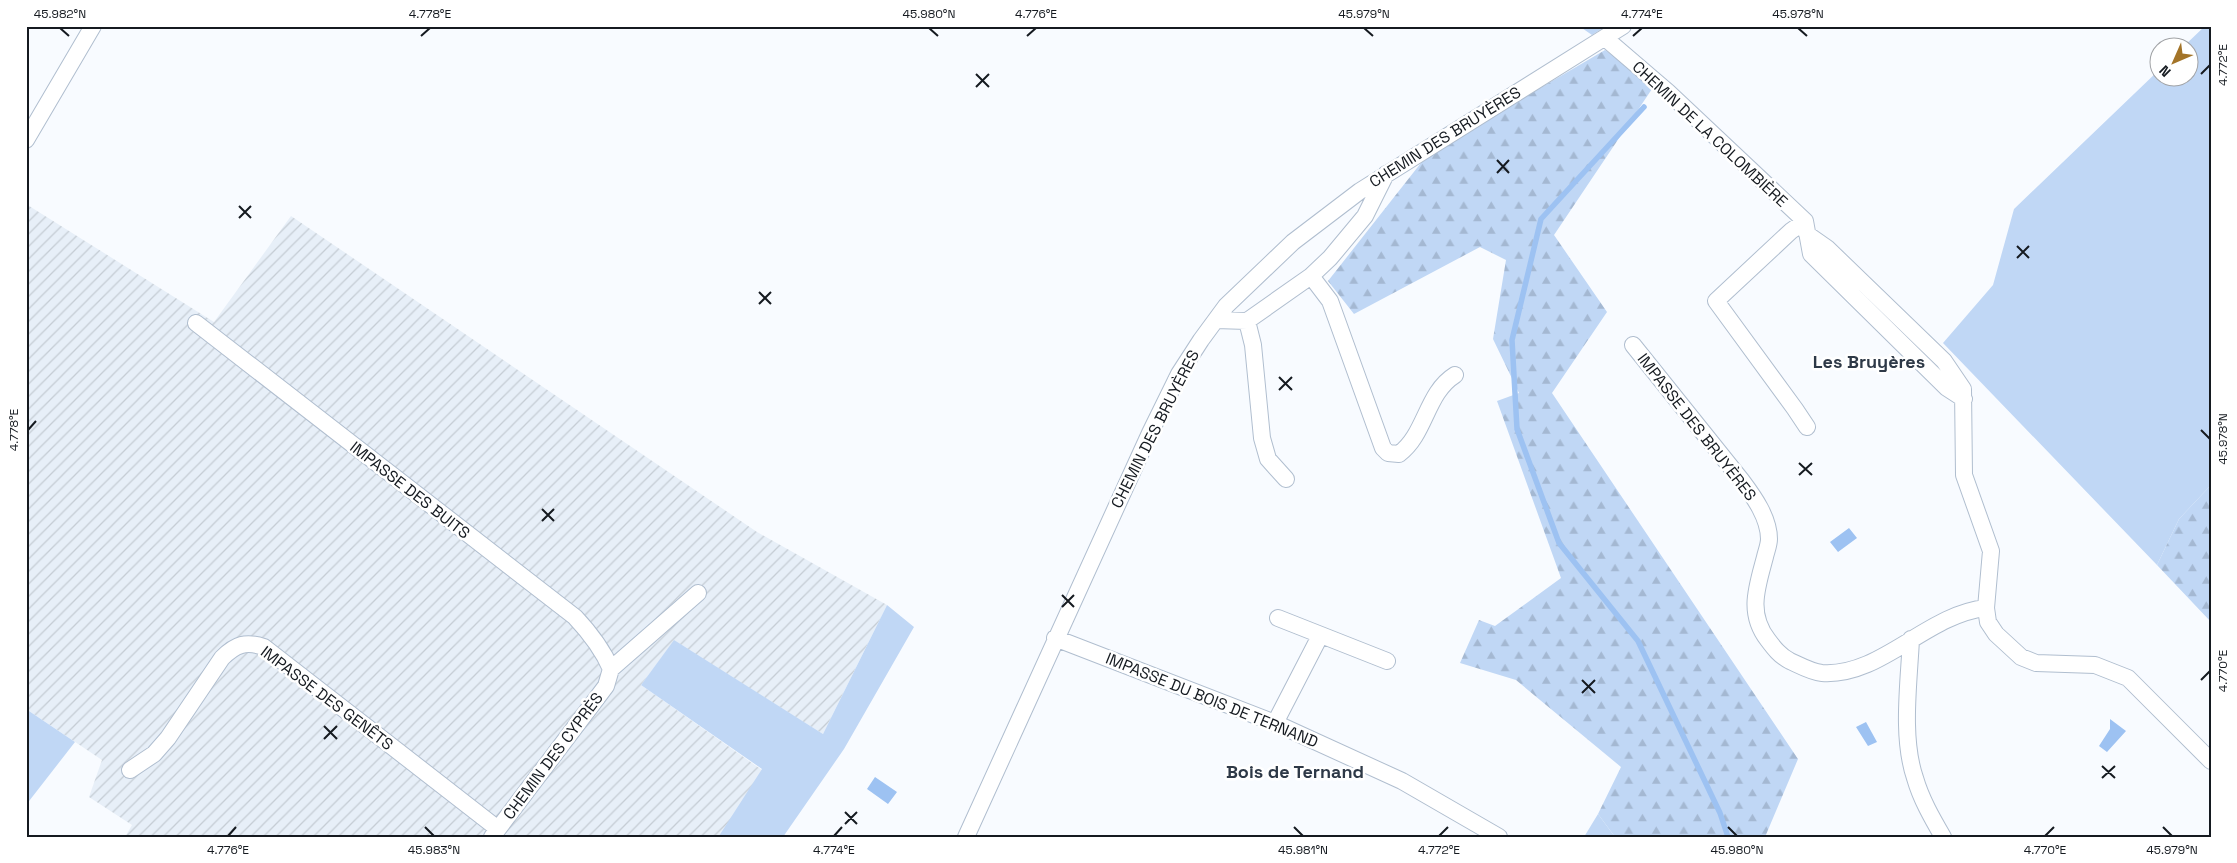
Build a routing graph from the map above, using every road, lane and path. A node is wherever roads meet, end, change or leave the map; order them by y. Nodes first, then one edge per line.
1 (93, 26) edge
2 (1623, 26) edge
3 (1605, 38) junction
4 (26, 140) edge
5 (1386, 174) junction
6 (1806, 228) junction
7 (1311, 276) junction
8 (1216, 320) junction
9 (1247, 321) junction
10 (196, 323) dead end
11 (1633, 345) dead end
12 (1455, 375) dead end
13 (1807, 427) dead end
14 (1286, 479) dead end
15 (698, 593) dead end
16 (1986, 608) junction
17 (1278, 618) dead end
18 (1320, 636) junction
19 (1055, 638) junction
20 (1911, 640) junction
21 (1387, 661) dead end
22 (611, 669) junction
23 (1275, 723) junction
24 (2211, 761) edge
25 (130, 770) dead end
26 (495, 833) edge
27 (966, 837) edge
28 (1499, 837) edge
29 (1943, 837) edge

1 - 4 street
2 - 3 street, CHEMIN DES BRUYÈRES
3 - 5 street, CHEMIN DES BRUYÈRES
3 - 6 street, CHEMIN DE LA COLOMBIÈRE
5 - 7 street
5 - 8 street, CHEMIN DES BRUYÈRES
6 - 13 street
6 - 16 street
7 - 9 street
7 - 12 street
8 - 9 street
8 - 19 street, CHEMIN DES BRUYÈRES
9 - 14 street
10 - 22 street, IMPASSE DES BUITS
11 - 20 street, IMPASSE DES BRUYÈRES
15 - 22 street, CHEMIN DES CYPRÈS
16 - 20 street, IMPASSE DES BRUYÈRES
16 - 24 street
17 - 18 street
18 - 21 street
18 - 23 street
19 - 23 street, IMPASSE DU BOIS DE TERNAND
19 - 27 street, CHEMIN DES BRUYÈRES
20 - 29 street
22 - 26 street, CHEMIN DES CYPRÈS
23 - 28 street, IMPASSE DU BOIS DE TERNAND
25 - 26 street, IMPASSE DES GENÊTS

